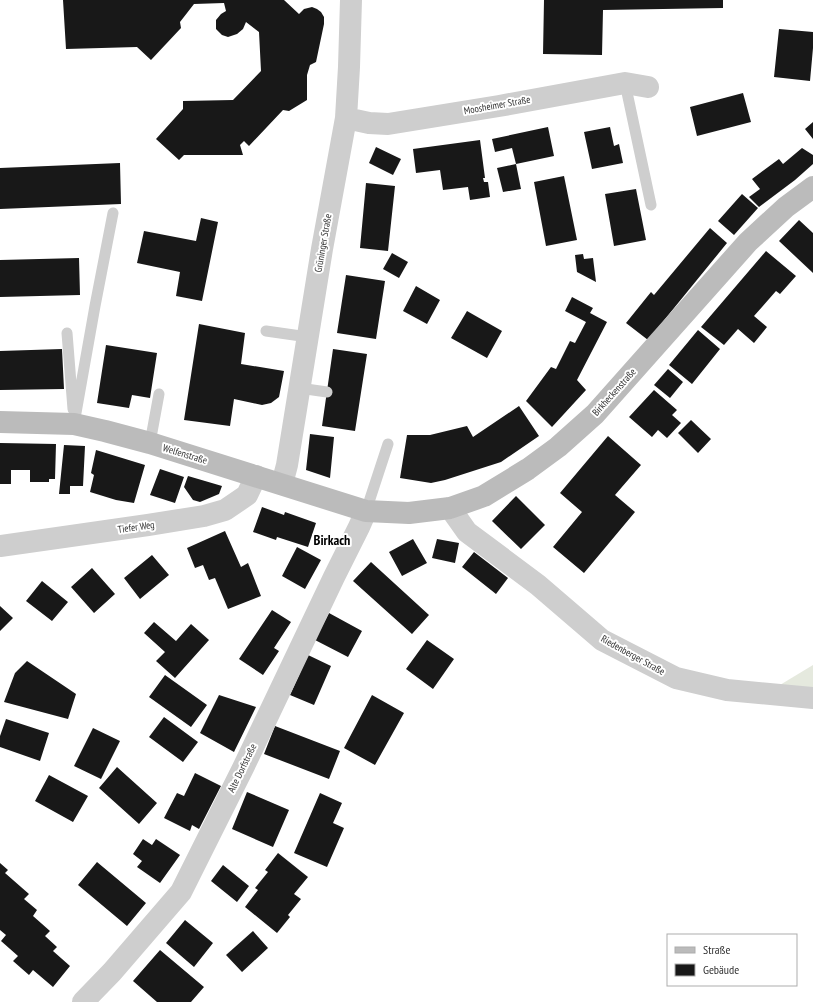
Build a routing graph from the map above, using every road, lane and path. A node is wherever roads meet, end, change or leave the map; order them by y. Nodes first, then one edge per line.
1 (351, 0) edge
2 (626, 83) junction
3 (648, 87) dead end
4 (346, 118) junction
5 (813, 187) edge
6 (651, 205) dead end
7 (113, 213) dead end
8 (266, 331) dead end
9 (67, 333) dead end
10 (308, 337) junction
11 (299, 388) junction
12 (327, 392) dead end
13 (159, 394) dead end
14 (0, 422) edge
15 (74, 424) junction
16 (150, 443) junction
17 (388, 444) dead end
18 (256, 476) junction
19 (282, 484) junction
20 (450, 508) junction
21 (366, 511) junction
22 (0, 546) edge
23 (813, 698) edge
24 (83, 1002) edge

1 - 4 street, Grüninger Straße
2 - 3 street, Moosheimer Straße
2 - 4 street, Moosheimer Straße
2 - 6 lane
4 - 10 street, Grüninger Straße
5 - 20 street, Birkheckenstraße
7 - 15 lane
8 - 10 lane
9 - 15 lane
10 - 11 street, Grüninger Straße
11 - 12 lane
11 - 19 street, Grüninger Straße
13 - 16 lane
14 - 15 street, Welfenstraße
15 - 16 street, Welfenstraße
16 - 18 street, Welfenstraße
17 - 21 lane
18 - 19 street, Welfenstraße
18 - 22 street, Tiefer Weg
19 - 21 street, Welfenstraße
20 - 21 street, Birkheckenstraße
20 - 23 street, Riedenberger Straße
21 - 24 street, Alte Dorfstraße

